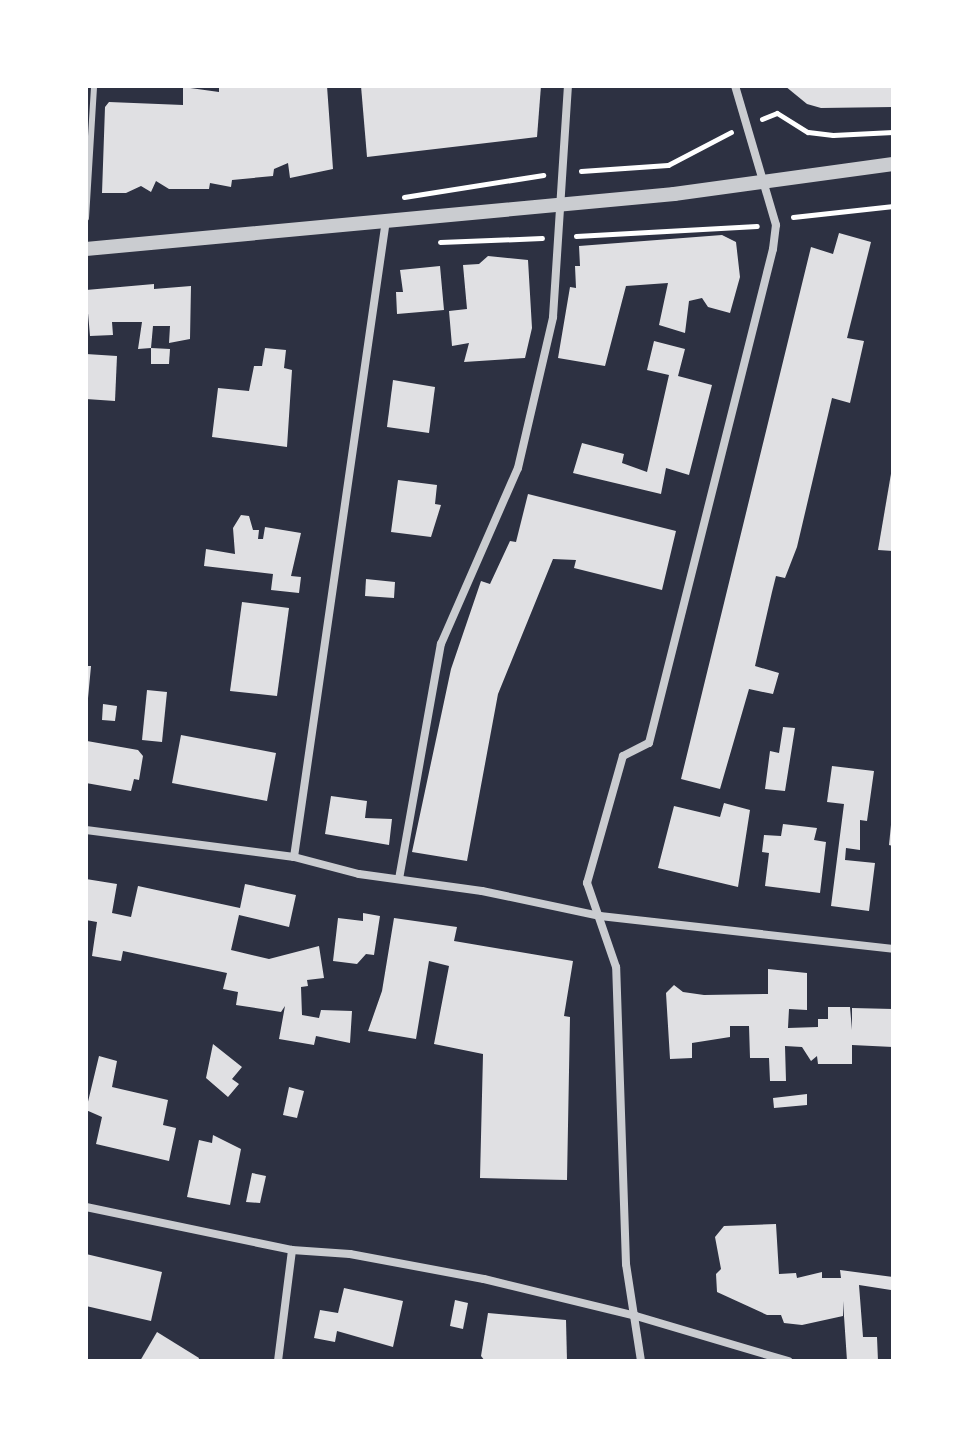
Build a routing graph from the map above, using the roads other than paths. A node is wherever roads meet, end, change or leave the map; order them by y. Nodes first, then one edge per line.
1 (94, 86) edge
2 (568, 86) edge
3 (735, 86) edge
4 (893, 164) edge
5 (764, 181) junction
6 (561, 205) junction
7 (86, 218) edge
8 (386, 220) junction
9 (86, 249) edge
10 (86, 830) edge
11 (294, 857) junction
12 (399, 879) junction
13 (600, 916) junction
14 (893, 949) edge
15 (86, 1207) edge
16 (292, 1250) junction
17 (636, 1316) junction
18 (278, 1361) edge
19 (641, 1361) edge
20 (788, 1361) edge

1 - 7 lane
2 - 6 street
3 - 5 street
4 - 5 street
5 - 6 street
5 - 13 street
6 - 8 street
6 - 12 street
8 - 9 street
8 - 11 street
10 - 11 street
11 - 12 street
12 - 13 street
13 - 14 street
13 - 17 street
15 - 16 street
16 - 17 street
16 - 18 street
17 - 19 street
17 - 20 street

